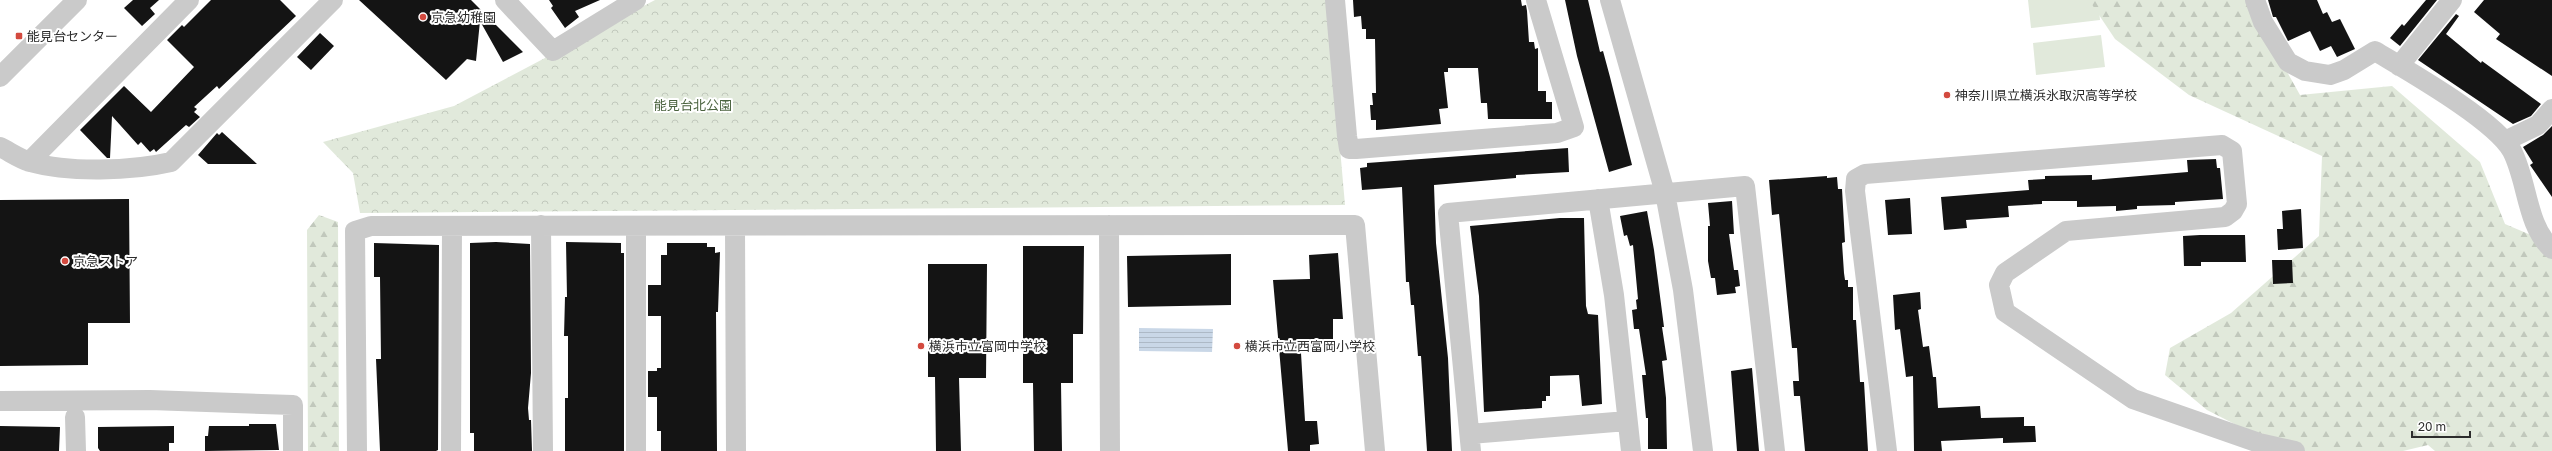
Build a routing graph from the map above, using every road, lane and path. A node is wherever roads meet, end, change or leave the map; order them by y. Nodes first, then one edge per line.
1 (78, 0) edge
2 (189, 0) edge
3 (333, 0) edge
4 (505, 0) edge
5 (636, 0) edge
6 (1335, 0) edge
7 (1536, 0) edge
8 (1610, 0) edge
9 (2255, 0) edge
10 (2452, 0) edge
11 (2400, 66) junction
12 (0, 77) edge
13 (2552, 109) edge
14 (2505, 141) junction
15 (0, 147) edge
16 (29, 162) junction
17 (1665, 192) junction
18 (1598, 199) junction
19 (541, 225) junction
20 (1109, 225) junction
21 (452, 226) junction
22 (636, 227) junction
23 (735, 227) junction
24 (2552, 249) edge
25 (0, 401) edge
26 (75, 417) dead end
27 (1628, 421) junction
28 (1470, 443) edge
29 (76, 451) edge
30 (293, 451) edge
31 (357, 451) edge
32 (451, 451) edge
33 (543, 451) edge
34 (636, 451) edge
35 (736, 451) edge
36 (1110, 451) edge
37 (1375, 451) edge
38 (1631, 451) edge
39 (1703, 451) edge
40 (1775, 451) edge
41 (1886, 451) edge
42 (2295, 451) edge

1 - 12 street
2 - 16 street
3 - 16 street
4 - 5 street
6 - 7 street
8 - 17 street
9 - 11 street
10 - 11 street
11 - 14 street
13 - 14 street
14 - 24 street
15 - 16 street
17 - 18 street
17 - 39 street
17 - 40 street
18 - 27 street
18 - 28 street
19 - 21 street
19 - 22 street
19 - 33 street
20 - 23 street
20 - 36 street
20 - 37 street
21 - 31 street
21 - 32 street
22 - 23 street
22 - 34 street
23 - 35 street
25 - 30 street
26 - 29 street
27 - 28 street
27 - 38 street
41 - 42 street

